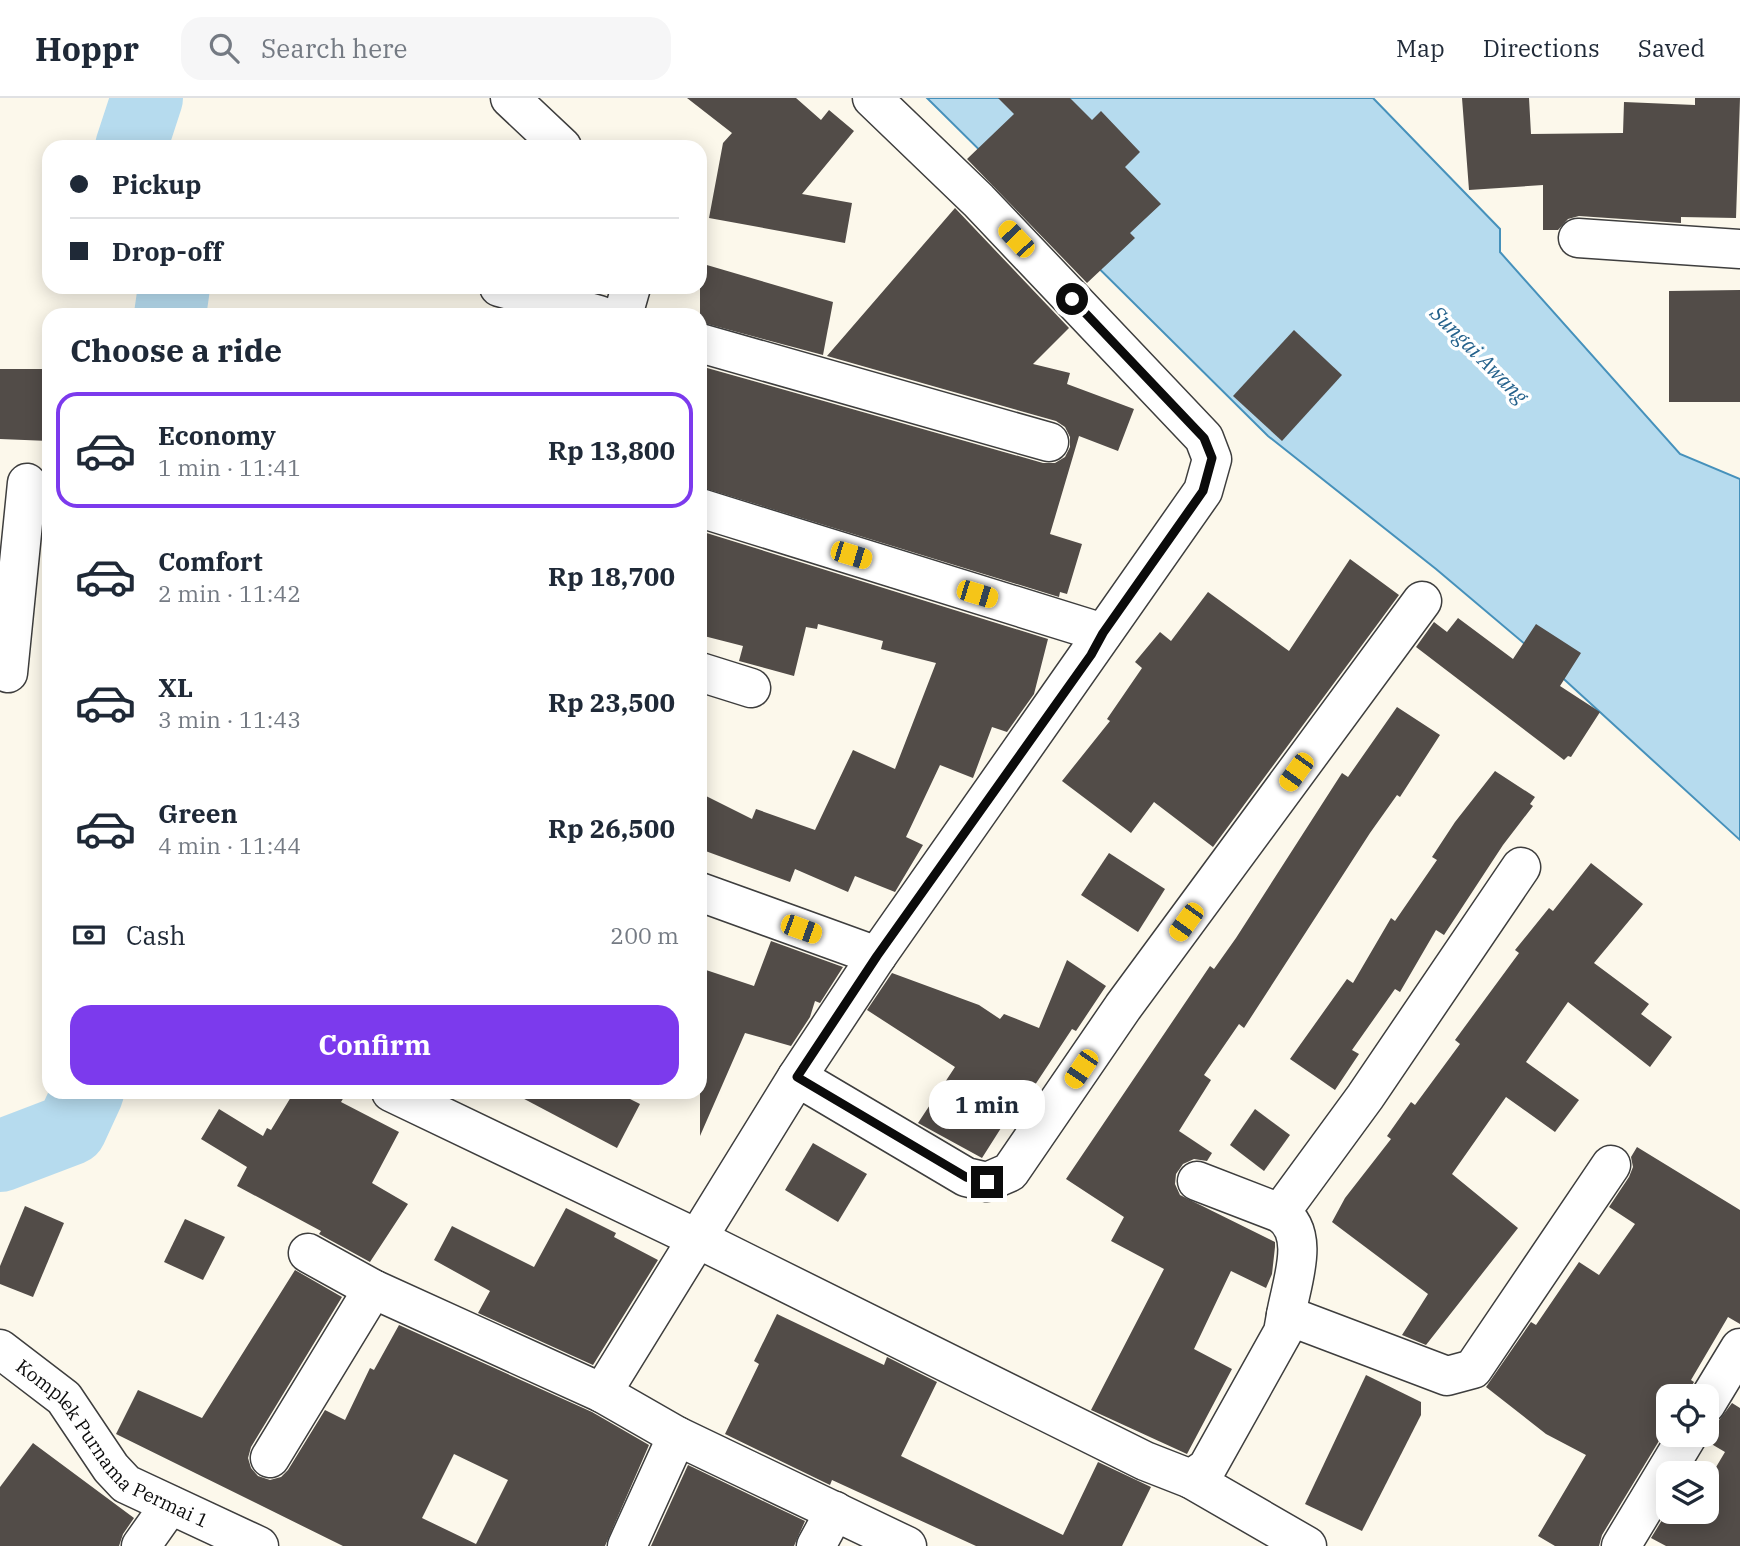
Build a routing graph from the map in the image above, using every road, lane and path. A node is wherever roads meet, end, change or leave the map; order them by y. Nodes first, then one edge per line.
1 (510, 98) edge
2 (872, 98) edge
3 (555, 140) edge
4 (1578, 238) dead end
5 (1740, 249) edge
6 (524, 294) edge
7 (574, 308) edge
8 (707, 345) edge
9 (1049, 442) dead end
10 (25, 483) edge
11 (707, 510) edge
12 (1422, 601) dead end
13 (1103, 633) junction
14 (8, 673) dead end
15 (707, 674) edge
16 (751, 688) dead end
17 (1521, 867) dead end
18 (707, 895) edge
19 (877, 956) junction
20 (797, 1077) junction
21 (406, 1099) edge
22 (1611, 1165) dead end
23 (1196, 1181) dead end
24 (1280, 1213) junction
25 (696, 1238) junction
26 (307, 1253) dead end
27 (373, 1289) junction
28 (1286, 1315) junction
29 (1740, 1348) edge
30 (5, 1351) edge
31 (1718, 1384) edge
32 (603, 1393) junction
33 (677, 1436) junction
34 (1681, 1447) edge
35 (270, 1458) dead end
36 (1191, 1479) junction
37 (170, 1505) junction
38 (835, 1511) junction
39 (141, 1546) edge
40 (259, 1546) edge
41 (626, 1546) edge
42 (816, 1546) edge
43 (907, 1546) edge
44 (1307, 1546) edge
45 (1621, 1546) edge

1 - 3 street
2 - 13 street
4 - 5 street
6 - 7 street
8 - 9 street
10 - 14 street
11 - 13 street
12 - 20 street
13 - 19 street
15 - 16 street
17 - 24 street
18 - 19 street
19 - 20 street
20 - 25 street
21 - 25 street
22 - 28 street
23 - 24 street
24 - 28 street
25 - 32 street
25 - 36 street
26 - 27 street
27 - 32 street
27 - 35 street
28 - 36 street
29 - 31 street
30 - 37 street, Komplek Purnama Permai 1
32 - 33 street
33 - 38 street
33 - 41 street
34 - 45 street
36 - 44 street
37 - 39 street
37 - 40 street, Komplek Purnama Permai 1
38 - 42 street
38 - 43 street

